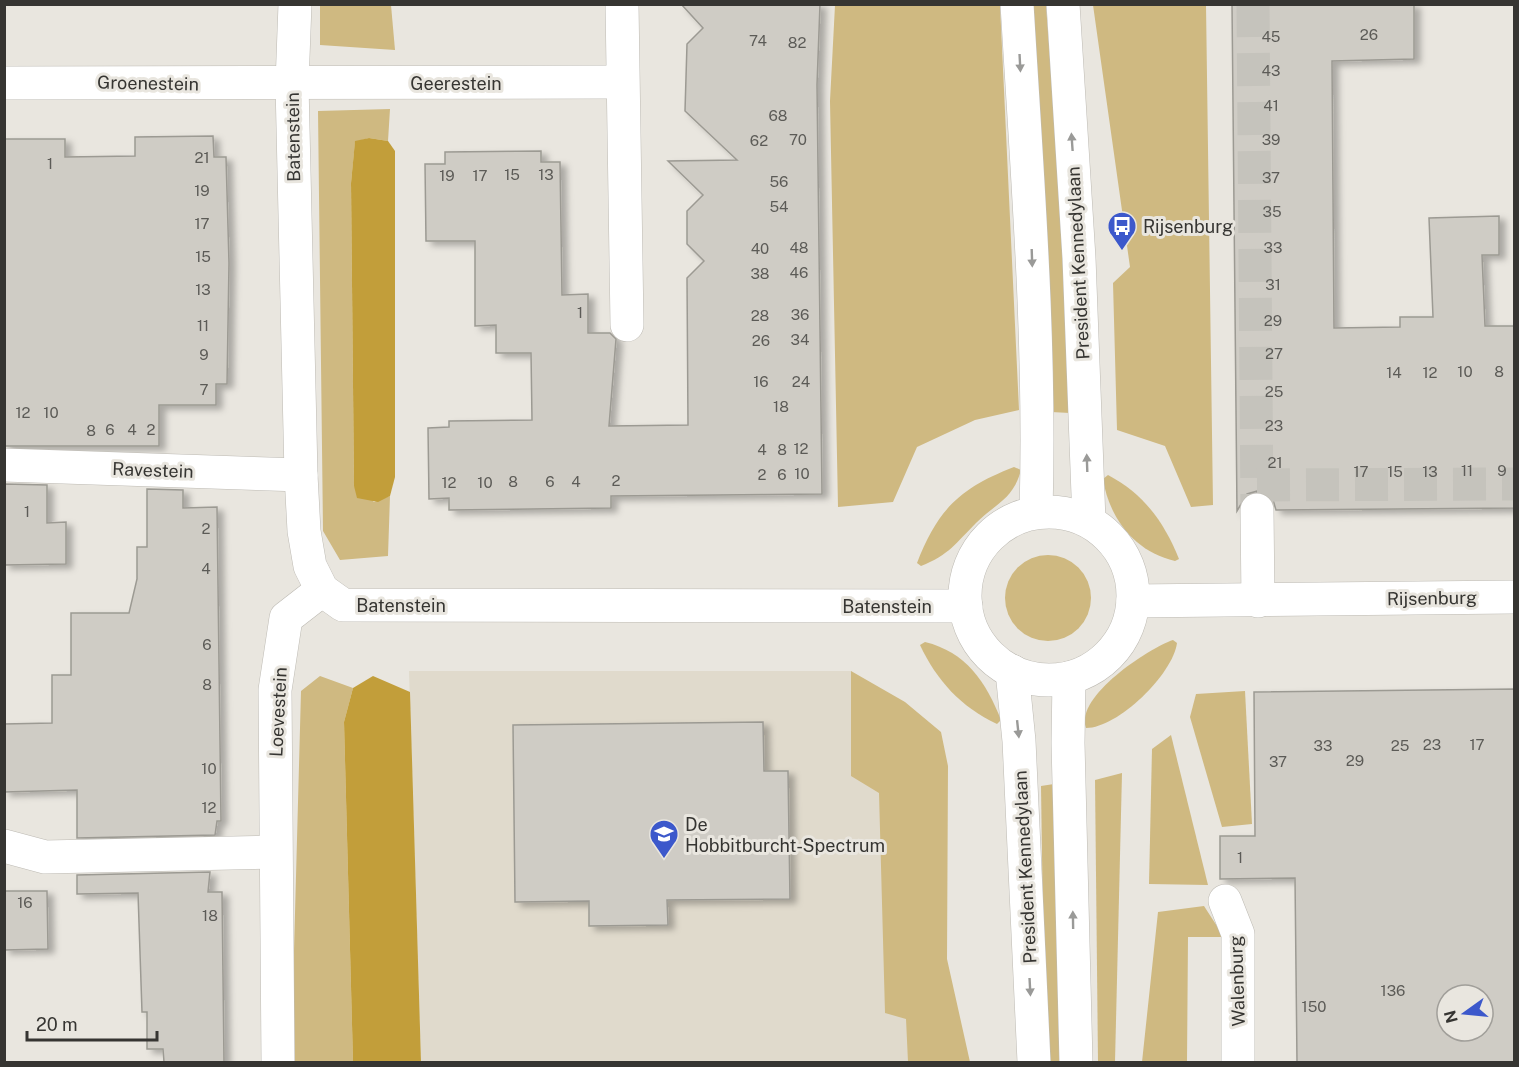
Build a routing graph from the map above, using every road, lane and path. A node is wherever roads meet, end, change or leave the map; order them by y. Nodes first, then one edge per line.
1 (294, 4) edge
2 (622, 4) edge
3 (1017, 4) edge
4 (1063, 4) edge
5 (621, 82) junction
6 (4, 83) edge
7 (292, 84) junction
8 (627, 325) dead end
9 (4, 465) edge
10 (301, 475) junction
11 (1257, 510) tunnel mouth
12 (1036, 512) junction
13 (1089, 521) junction
14 (322, 590) junction
15 (1515, 597) edge
16 (1133, 601) junction
17 (1258, 601) junction
18 (966, 606) junction
19 (1012, 671) junction
20 (1069, 678) junction
21 (4, 846) edge
22 (275, 852) junction
23 (1225, 901) dead end
24 (278, 1062) edge
25 (1034, 1062) edge
26 (1076, 1062) edge
27 (1238, 1062) edge

1 - 7 street, Batenstein
2 - 5 street
3 -> 12 street
13 -> 4 street, President Kennedylaan
5 - 7 street, Geerestein
5 - 8 street
6 - 7 street, Groenestein
7 - 10 street, Batenstein
9 - 10 street, Ravestein
10 - 14 street, Batenstein
11 - 17 street
12 - 13 street
12 - 18 street
13 - 16 street
14 - 18 street, Batenstein
14 - 22 street, Loevestein
15 - 17 street, Rijsenburg
16 - 17 street, Rijsenburg
16 - 20 street
18 - 19 street
19 - 20 street
19 -> 25 street, President Kennedylaan
26 -> 20 street
21 - 22 street
22 - 24 street, Loevestein
23 - 27 street, Walenburg

